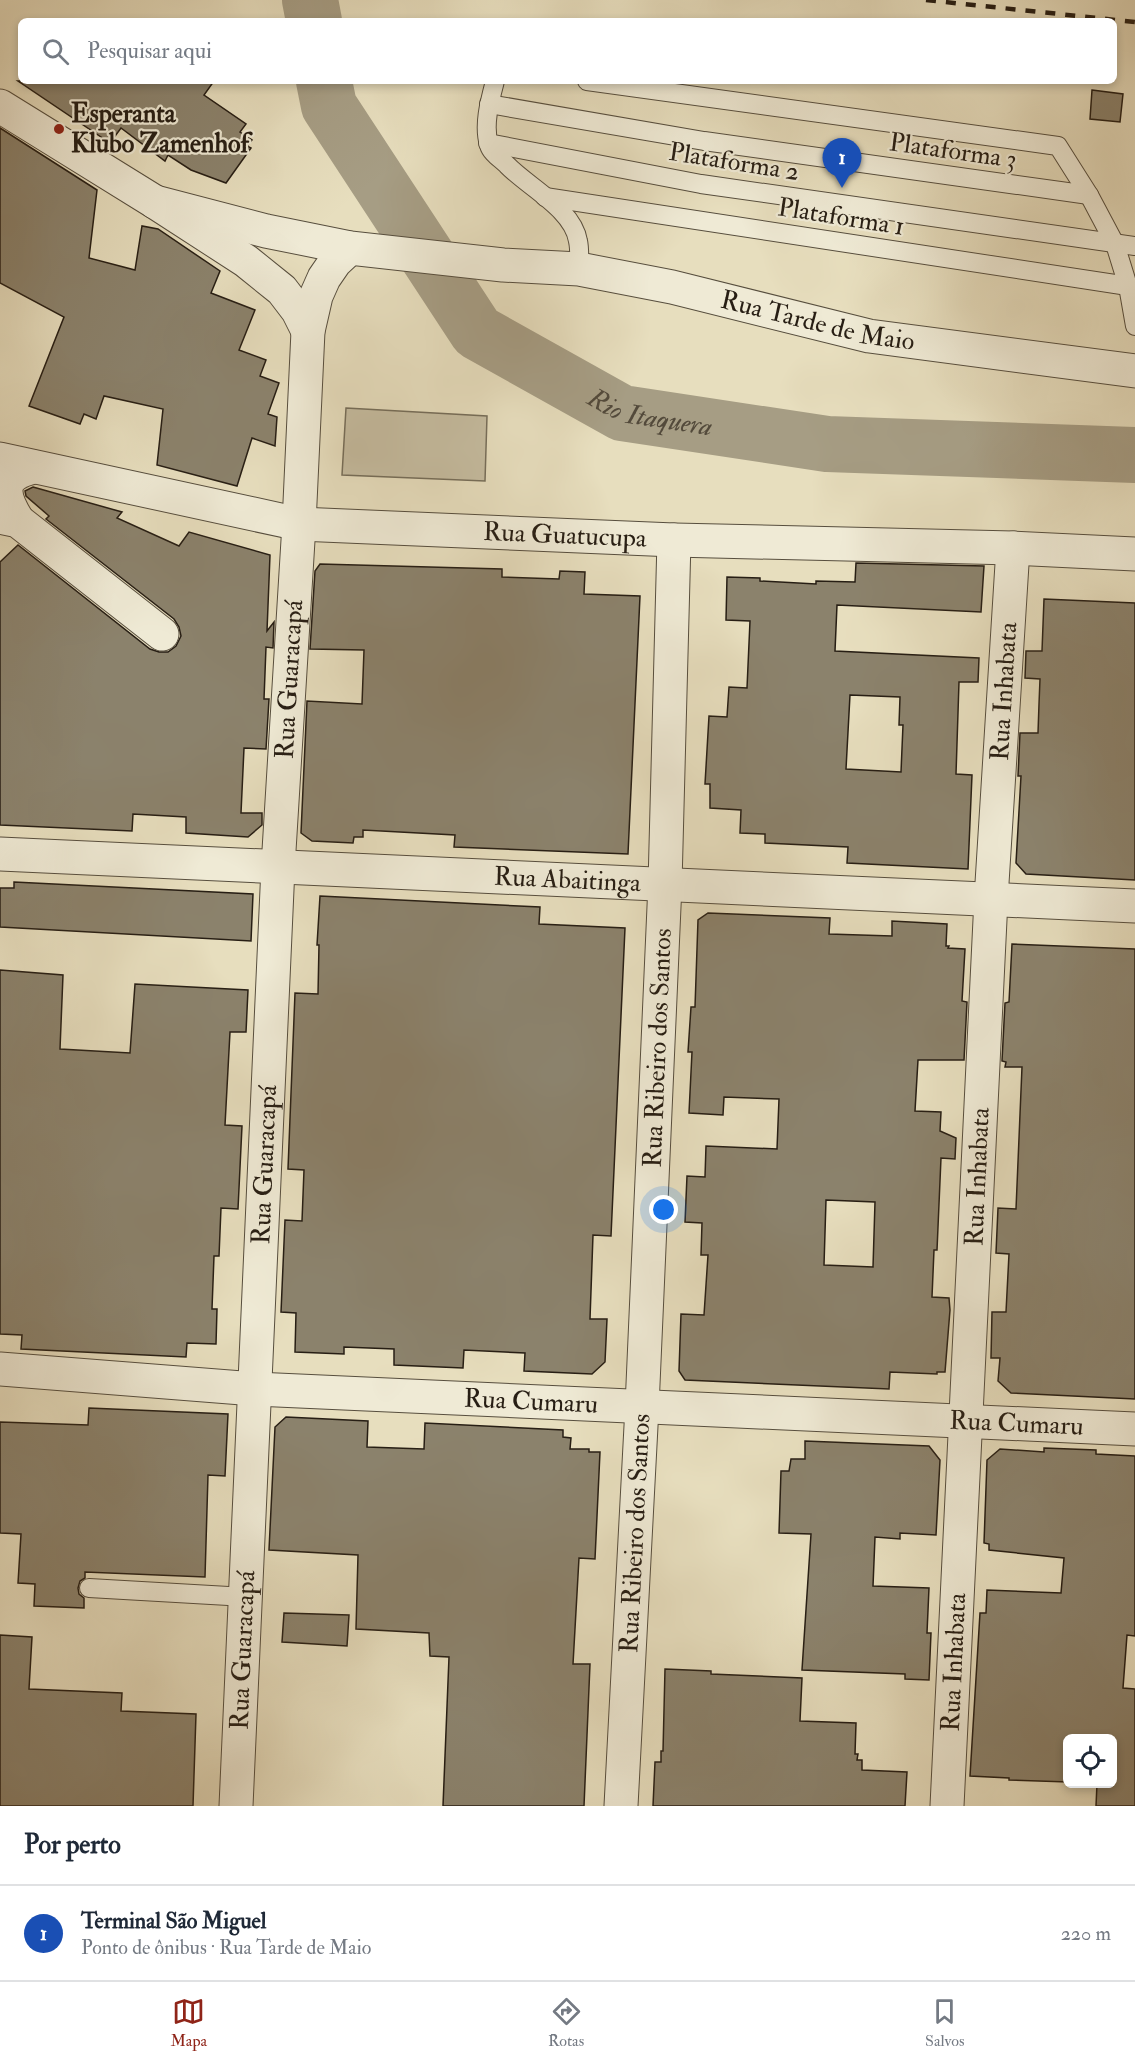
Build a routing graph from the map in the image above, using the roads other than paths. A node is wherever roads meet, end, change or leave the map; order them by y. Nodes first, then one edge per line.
1 (494, 84) edge
2 (609, 84) edge
3 (489, 104) junction
4 (0, 106) edge
5 (488, 143) junction
6 (1089, 195) junction
7 (545, 197) junction
8 (155, 202) junction
9 (1115, 244) junction
10 (1135, 246) edge
11 (362, 249) junction
12 (579, 269) junction
13 (1128, 286) junction
14 (1135, 326) edge
15 (308, 331) junction
16 (1135, 371) edge
17 (0, 459) edge
18 (34, 467) junction
19 (9, 519) edge
20 (299, 524) junction
21 (674, 540) junction
22 (1013, 548) junction
23 (1135, 554) edge
24 (162, 634) dead end
25 (0, 854) edge
26 (278, 867) junction
27 (665, 884) junction
28 (991, 899) junction
29 (1135, 906) edge
30 (0, 1369) edge
31 (255, 1389) junction
32 (642, 1407) junction
33 (966, 1421) junction
34 (1135, 1429) edge
35 (89, 1588) dead end
36 (246, 1597) junction
37 (236, 1806) edge
38 (621, 1806) edge
39 (947, 1806) edge

1 - 3 lane
2 - 6 lane
3 - 5 lane
3 - 6 lane, Plataforma 3
4 - 8 street
5 - 7 lane
5 - 9 lane, Plataforma 2
6 - 9 lane
7 - 12 lane
7 - 13 lane, Plataforma 1
8 - 11 street, Rua Tarde de Maio
8 - 15 street
9 - 10 lane, Plataforma 2
9 - 13 lane
11 - 12 street, Rua Tarde de Maio
11 - 15 street, Rua Guaracapá
12 - 16 street, Rua Tarde de Maio
13 - 14 lane
15 - 20 street, Rua Guaracapá
17 - 18 street, Rua Guatucupa
18 - 19 street
18 - 20 street, Rua Guatucupa
19 - 24 street
20 - 21 street, Rua Guatucupa
20 - 26 street, Rua Guaracapá
21 - 22 street, Rua Guatucupa
21 - 27 street, Rua Ribeiro dos Santos
22 - 23 street, Rua Guatucupa
22 - 28 street, Rua Inhabata
25 - 26 street, Rua Abaitinga
26 - 27 street, Rua Abaitinga
26 - 31 street, Rua Guaracapá
27 - 28 street, Rua Abaitinga
27 - 32 street, Rua Ribeiro dos Santos
28 - 29 street, Rua Abaitinga
28 - 33 street, Rua Inhabata
30 - 31 street, Rua Cumaru
31 - 32 street, Rua Cumaru
31 - 36 street, Rua Guaracapá
32 - 33 street, Rua Cumaru
32 - 38 street, Rua Ribeiro dos Santos
33 - 34 street, Rua Cumaru
33 - 39 street, Rua Inhabata
35 - 36 lane
36 - 37 street, Rua Guaracapá

